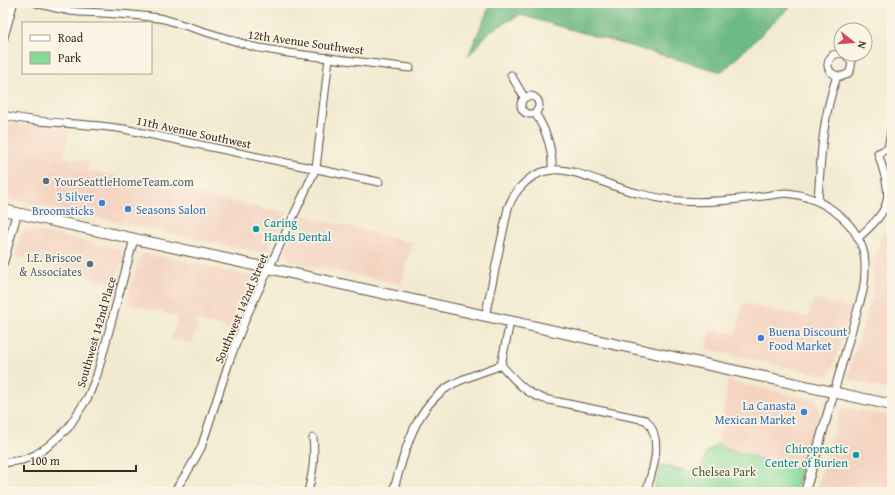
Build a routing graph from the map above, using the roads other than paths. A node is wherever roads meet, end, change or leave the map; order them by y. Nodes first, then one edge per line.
1 (13, 3) edge
2 (36, 3) edge
3 (3, 39) edge
4 (833, 55) edge
5 (329, 58) junction
6 (851, 62) edge
7 (410, 68) dead end
8 (511, 75) dead end
9 (836, 76) junction
10 (524, 97) junction
11 (535, 113) junction
12 (3, 115) edge
13 (891, 131) dead end
14 (316, 168) junction
15 (552, 170) junction
16 (379, 182) dead end
17 (818, 201) junction
18 (3, 210) edge
19 (17, 213) junction
20 (858, 238) junction
21 (134, 239) junction
22 (3, 263) edge
23 (268, 268) junction
24 (485, 316) junction
25 (510, 322) junction
26 (501, 366) junction
27 (834, 392) junction
28 (892, 405) edge
29 (313, 438) dead end
30 (6, 463) edge
31 (174, 492) edge
32 (308, 492) edge
33 (393, 492) edge
34 (646, 492) edge
35 (805, 492) edge

1 - 3 street
2 - 5 street, 12th Avenue Southwest
4 - 9 street
5 - 7 street, 12th Avenue Southwest
5 - 14 street, Southwest 142nd Street
6 - 9 street
8 - 10 street
9 - 17 street
10 - 11 street
10 - 11 street
11 - 15 street
12 - 14 street, 11th Avenue Southwest
13 - 20 street
14 - 16 street, 11th Avenue Southwest
14 - 23 street, Southwest 142nd Street
15 - 17 street
15 - 24 street
17 - 20 street
18 - 19 main road
19 - 21 main road
19 - 22 street
20 - 27 street
21 - 23 main road
21 - 30 street, Southwest 142nd Place
23 - 24 main road
23 - 31 street, Southwest 142nd Street
24 - 25 main road
25 - 26 street
25 - 27 main road
26 - 33 street
26 - 34 street
27 - 28 main road
27 - 35 street
29 - 32 street

